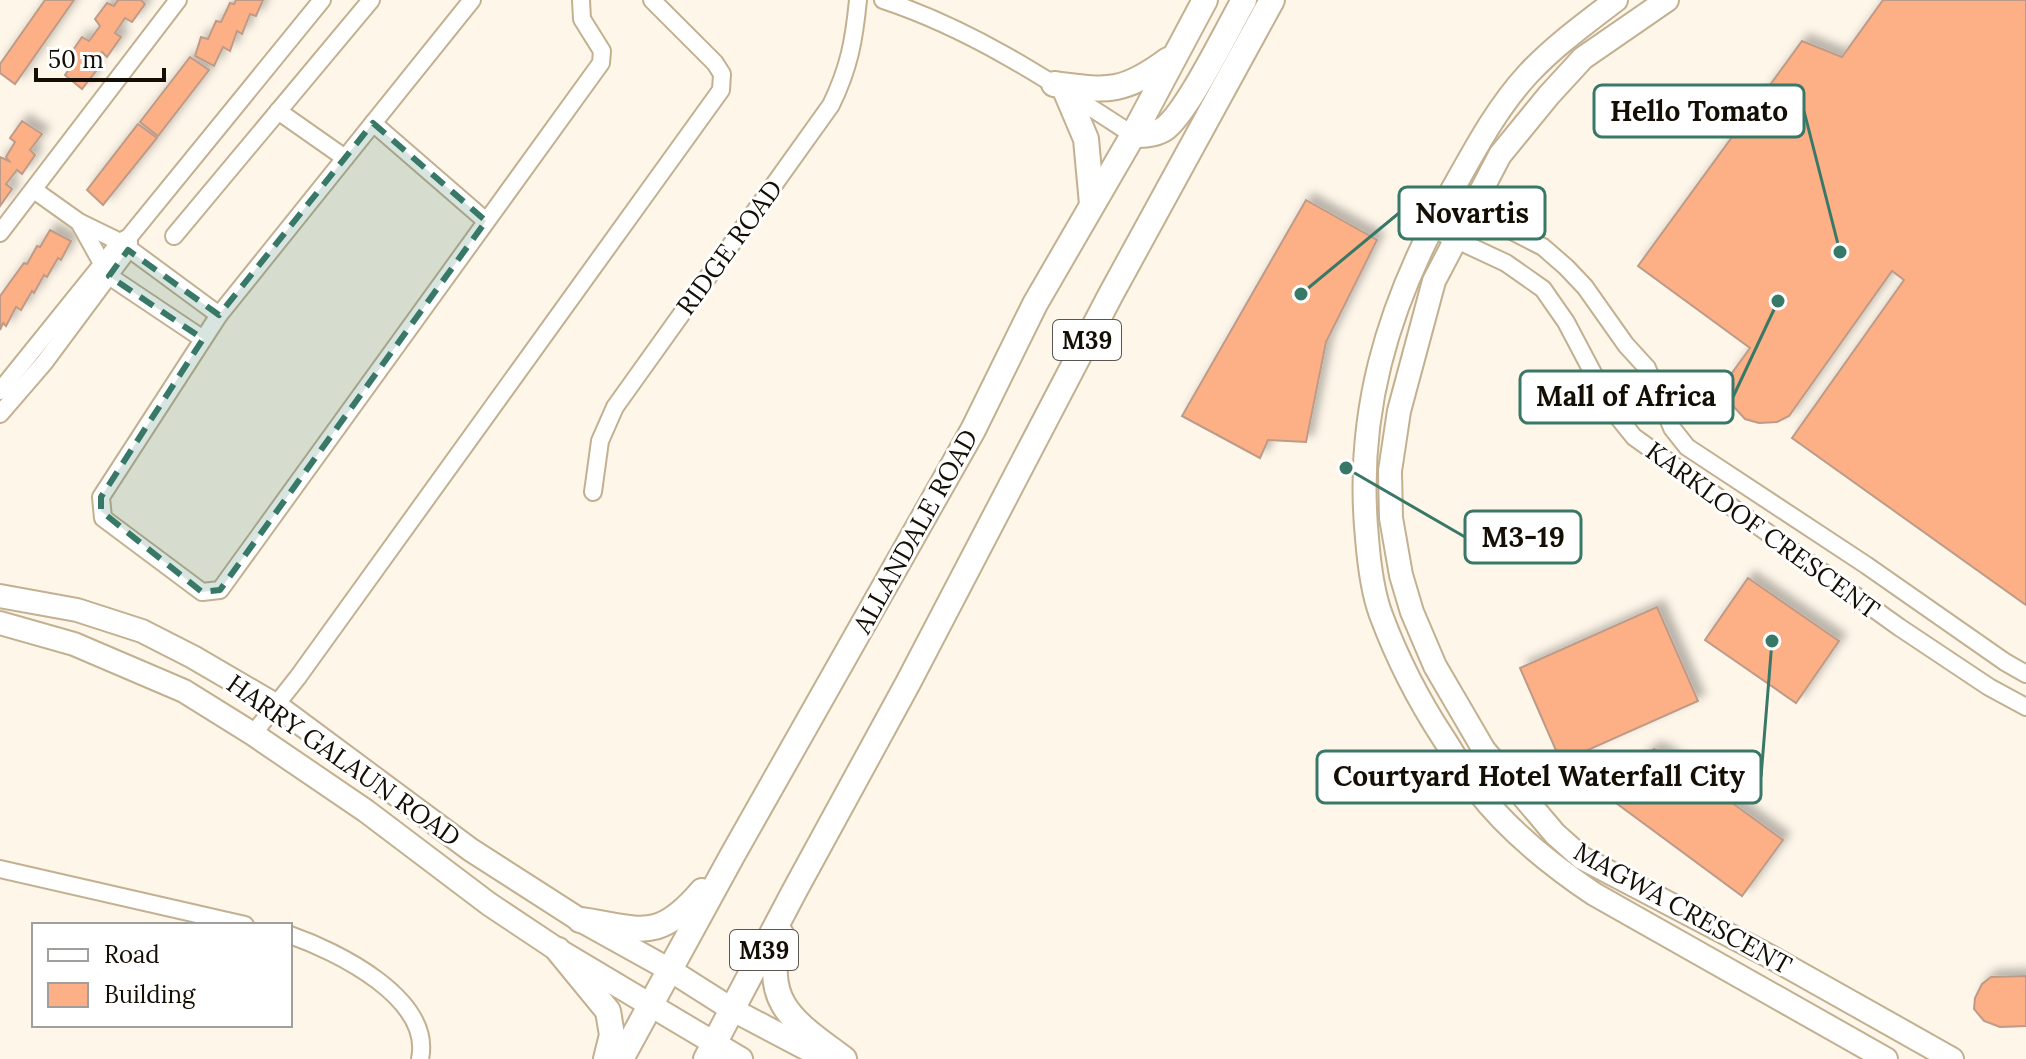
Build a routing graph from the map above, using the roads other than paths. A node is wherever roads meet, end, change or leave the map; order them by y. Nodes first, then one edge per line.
1 (178, 0) edge
2 (322, 0) edge
3 (371, 0) edge
4 (472, 0) edge
5 (581, 0) edge
6 (652, 0) edge
7 (858, 0) edge
8 (883, 0) edge
9 (1205, 0) edge
10 (1244, 0) edge
11 (1272, 0) edge
12 (1616, 0) edge
13 (1667, 0) edge
14 (1174, 56) junction
15 (1060, 88) junction
16 (278, 111) junction
17 (373, 123) junction
18 (1133, 135) junction
19 (345, 158) junction
20 (34, 190) junction
21 (1448, 198) junction
22 (1092, 204) junction
23 (1470, 208) junction
24 (486, 221) junction
25 (79, 222) junction
26 (1431, 228) junction
27 (0, 233) edge
28 (174, 236) dead end
29 (1454, 239) junction
30 (126, 243) junction
31 (105, 270) junction
32 (219, 315) junction
33 (203, 339) junction
34 (0, 391) edge
35 (0, 414) edge
36 (593, 492) dead end
37 (0, 596) edge
38 (0, 623) edge
39 (2026, 674) edge
40 (277, 706) junction
41 (2026, 707) edge
42 (253, 734) junction
43 (732, 856) junction
44 (0, 869) edge
45 (795, 890) junction
46 (580, 920) junction
47 (236, 923) edge
48 (292, 936) edge
49 (558, 950) junction
50 (670, 970) junction
51 (650, 1006) junction
52 (733, 1010) junction
53 (710, 1052) edge
54 (420, 1059) edge
55 (606, 1059) edge
56 (621, 1059) edge
57 (741, 1059) edge
58 (826, 1059) edge
59 (844, 1059) edge
60 (1886, 1059) edge
61 (1952, 1059) edge

1 - 20 street
2 - 30 street
3 - 16 street
4 - 17 street
5 - 24 street
6 - 40 street
7 - 36 street, RIDGE ROAD
8 - 15 street
9 - 14 main road, ALLANDALE ROAD / M39
10 - 18 main road
11 - 45 main road, M39
12 - 21 street, MAGWA CRESCENT
13 - 23 street, MAGWA CRESCENT
14 - 15 main road
14 - 18 main road, ALLANDALE ROAD / M39
15 - 18 street
15 - 22 main road
16 - 19 street
16 - 28 street
17 - 19 street
17 - 24 street
18 - 22 main road, ALLANDALE ROAD / M39
19 - 32 street
20 - 25 street
20 - 27 street
21 - 23 street, KARKLOOF CRESCENT
21 - 26 street, MAGWA CRESCENT
22 - 43 main road, ALLANDALE ROAD / M39
23 - 29 street, MAGWA CRESCENT
23 - 39 street, KARKLOOF CRESCENT
24 - 33 street
25 - 30 street
25 - 31 street
26 - 29 street, KARKLOOF CRESCENT
26 - 60 street, MAGWA CRESCENT
29 - 41 street, KARKLOOF CRESCENT
29 - 61 street, MAGWA CRESCENT
30 - 31 street
30 - 32 street
31 - 33 street
31 - 34 street
31 - 35 street
32 - 33 street
37 - 40 street, HARRY GALAUN ROAD
38 - 42 street, HARRY GALAUN ROAD
40 - 42 street
40 - 46 street, HARRY GALAUN ROAD
42 - 49 street, HARRY GALAUN ROAD
43 - 46 main road
43 - 50 main road, ALLANDALE ROAD / M39
44 - 47 street
45 - 52 main road, M39
45 - 59 main road
46 - 50 street, HARRY GALAUN ROAD
48 - 54 street
49 - 51 street, HARRY GALAUN ROAD
49 - 55 main road
50 - 51 main road, ALLANDALE ROAD / M39
50 - 52 street, HARRY GALAUN ROAD
51 - 53 street, HARRY GALAUN ROAD
51 - 56 main road, ALLANDALE ROAD / M39
52 - 53 main road, M39
52 - 58 street, HARRY GALAUN ROAD
53 - 57 street, HARRY GALAUN ROAD

